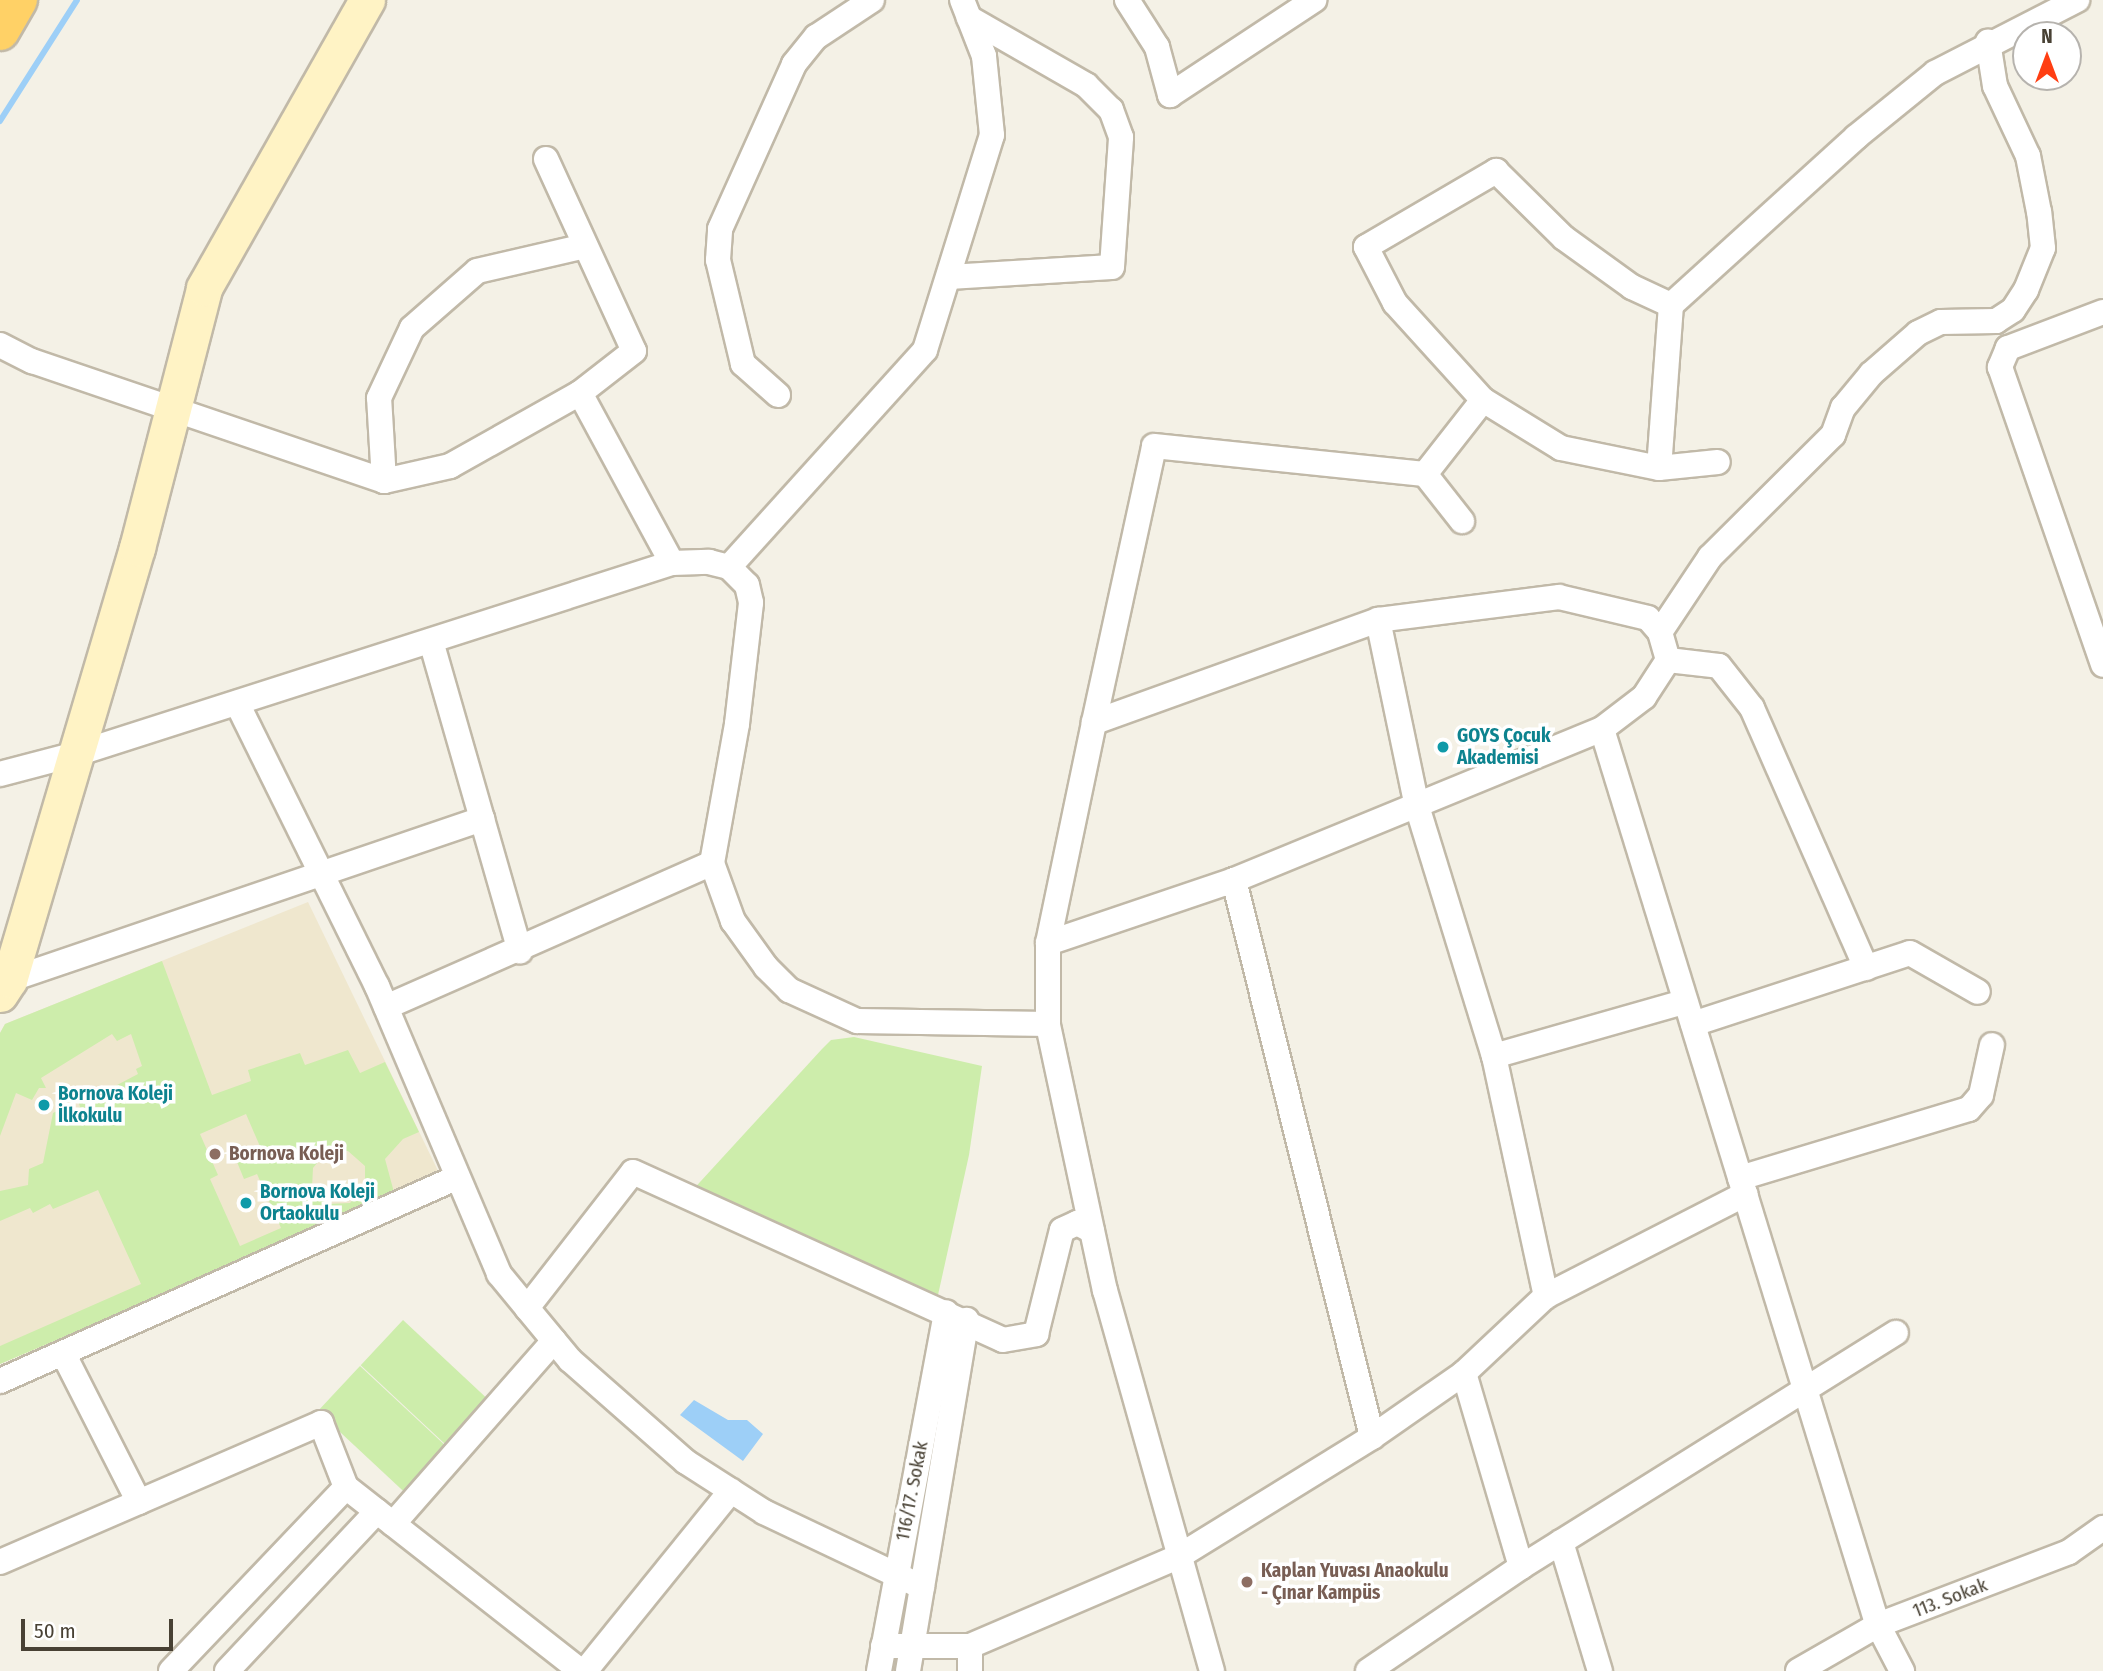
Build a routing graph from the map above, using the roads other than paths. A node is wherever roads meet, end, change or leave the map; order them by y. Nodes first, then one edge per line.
1 (18, 0) edge
2 (365, 0) edge
3 (872, 0) edge
4 (1127, 0) edge
5 (1314, 0) edge
6 (2077, 0) edge
7 (966, 9) edge
8 (0, 31) edge
9 (1988, 42) junction
10 (546, 159) dead end
11 (585, 246) junction
12 (949, 277) junction
13 (1671, 305) junction
14 (2103, 312) edge
15 (0, 345) edge
16 (580, 393) junction
17 (778, 395) dead end
18 (1483, 400) junction
19 (176, 408) junction
20 (1718, 462) dead end
21 (1659, 468) junction
22 (1425, 474) junction
23 (384, 481) junction
24 (1462, 521) dead end
25 (672, 564) junction
26 (729, 567) junction
27 (1378, 620) junction
28 (1660, 632) junction
29 (2098, 636) edge
30 (431, 641) junction
31 (1668, 660) junction
32 (2103, 665) edge
33 (237, 703) junction
34 (1094, 722) junction
35 (1602, 729) junction
36 (76, 754) junction
37 (0, 774) edge
38 (1418, 806) junction
39 (482, 819) junction
40 (712, 863) junction
41 (321, 873) junction
42 (1234, 880) junction
43 (1048, 943) junction
44 (520, 952) junction
45 (1867, 968) junction
46 (4, 987) edge
47 (1978, 992) dead end
48 (386, 1007) junction
49 (1688, 1013) junction
50 (1048, 1024) junction
51 (1992, 1045) dead end
52 (1494, 1056) junction
53 (458, 1177) junction
54 (1743, 1186) junction
55 (1092, 1231) junction
56 (1546, 1296) junction
57 (527, 1308) junction
58 (957, 1316) junction
59 (1896, 1334) dead end
60 (554, 1341) junction
61 (64, 1355) junction
62 (1464, 1373) junction
63 (0, 1381) edge
64 (1803, 1389) junction
65 (1373, 1437) junction
66 (346, 1486) junction
67 (731, 1491) junction
68 (139, 1502) junction
69 (385, 1518) junction
70 (2103, 1528) edge
71 (1561, 1542) junction
72 (1178, 1557) junction
73 (0, 1562) edge
74 (1521, 1567) junction
75 (897, 1575) junction
76 (922, 1587) junction
77 (1878, 1625) junction
78 (883, 1646) junction
79 (970, 1646) junction
80 (910, 1659) edge
81 (171, 1671) edge
82 (227, 1671) edge
83 (583, 1671) edge
84 (879, 1671) edge
85 (970, 1671) edge
86 (1212, 1671) edge
87 (1368, 1671) edge
88 (1600, 1671) edge
89 (1798, 1671) edge
90 (1902, 1671) edge

1 - 8 highway
2 - 19 street
3 - 17 street
4 - 5 street
6 - 9 street
7 - 12 street
7 - 12 street
9 - 13 street
9 - 28 street
10 - 11 street
11 - 16 street
11 - 23 street
12 - 26 street
13 - 18 street
13 - 21 street
14 - 29 street
15 - 19 street
16 - 23 street
16 - 25 street
18 - 21 street
18 - 22 street
19 - 23 street
19 - 36 street
20 - 21 street
22 - 24 street
22 - 34 street
25 - 26 street
25 - 30 street
26 - 40 street
27 - 28 street
27 - 34 street
27 - 38 street
28 - 31 street
29 - 32 street
30 - 33 street
30 - 39 street
31 - 35 street
31 - 45 street
33 - 36 street
33 - 41 street
34 - 43 street
35 - 38 street
35 - 49 street
36 - 37 street
36 - 46 street
38 - 42 street
38 - 52 street
39 - 41 street
39 - 44 street
40 - 44 street
40 - 50 street
41 - 46 street
41 - 48 street
42 - 43 street
42 - 65 street
43 - 50 street
44 - 48 street
45 - 47 street
45 - 49 street
48 - 53 street
49 - 52 street
49 - 54 street
50 - 55 street
51 - 54 street
52 - 56 street
53 - 57 street
53 - 61 street
54 - 56 street
54 - 64 street
55 - 58 street
55 - 72 street
56 - 62 street
57 - 58 street
57 - 60 street
58 - 75 street, 116/17. Sokak
58 - 76 street, 116/17. Sokak
59 - 64 street
60 - 67 street
60 - 69 street
61 - 63 street
61 - 68 street
62 - 65 street
62 - 74 street
64 - 71 street
64 - 77 street
65 - 72 street
66 - 68 street
66 - 69 street
66 - 81 street
67 - 75 street
67 - 83 street
68 - 73 street
69 - 82 street
69 - 83 street
70 - 77 street, 113. Sokak
71 - 74 street
71 - 88 street
72 - 79 street
72 - 86 street
74 - 87 street
75 - 76 street
75 - 78 street, 116/17. Sokak
76 - 80 street, 116/17. Sokak
77 - 89 street, 113. Sokak
77 - 90 street
78 - 80 street
78 - 84 street, 116/17. Sokak
79 - 80 street
79 - 85 street

